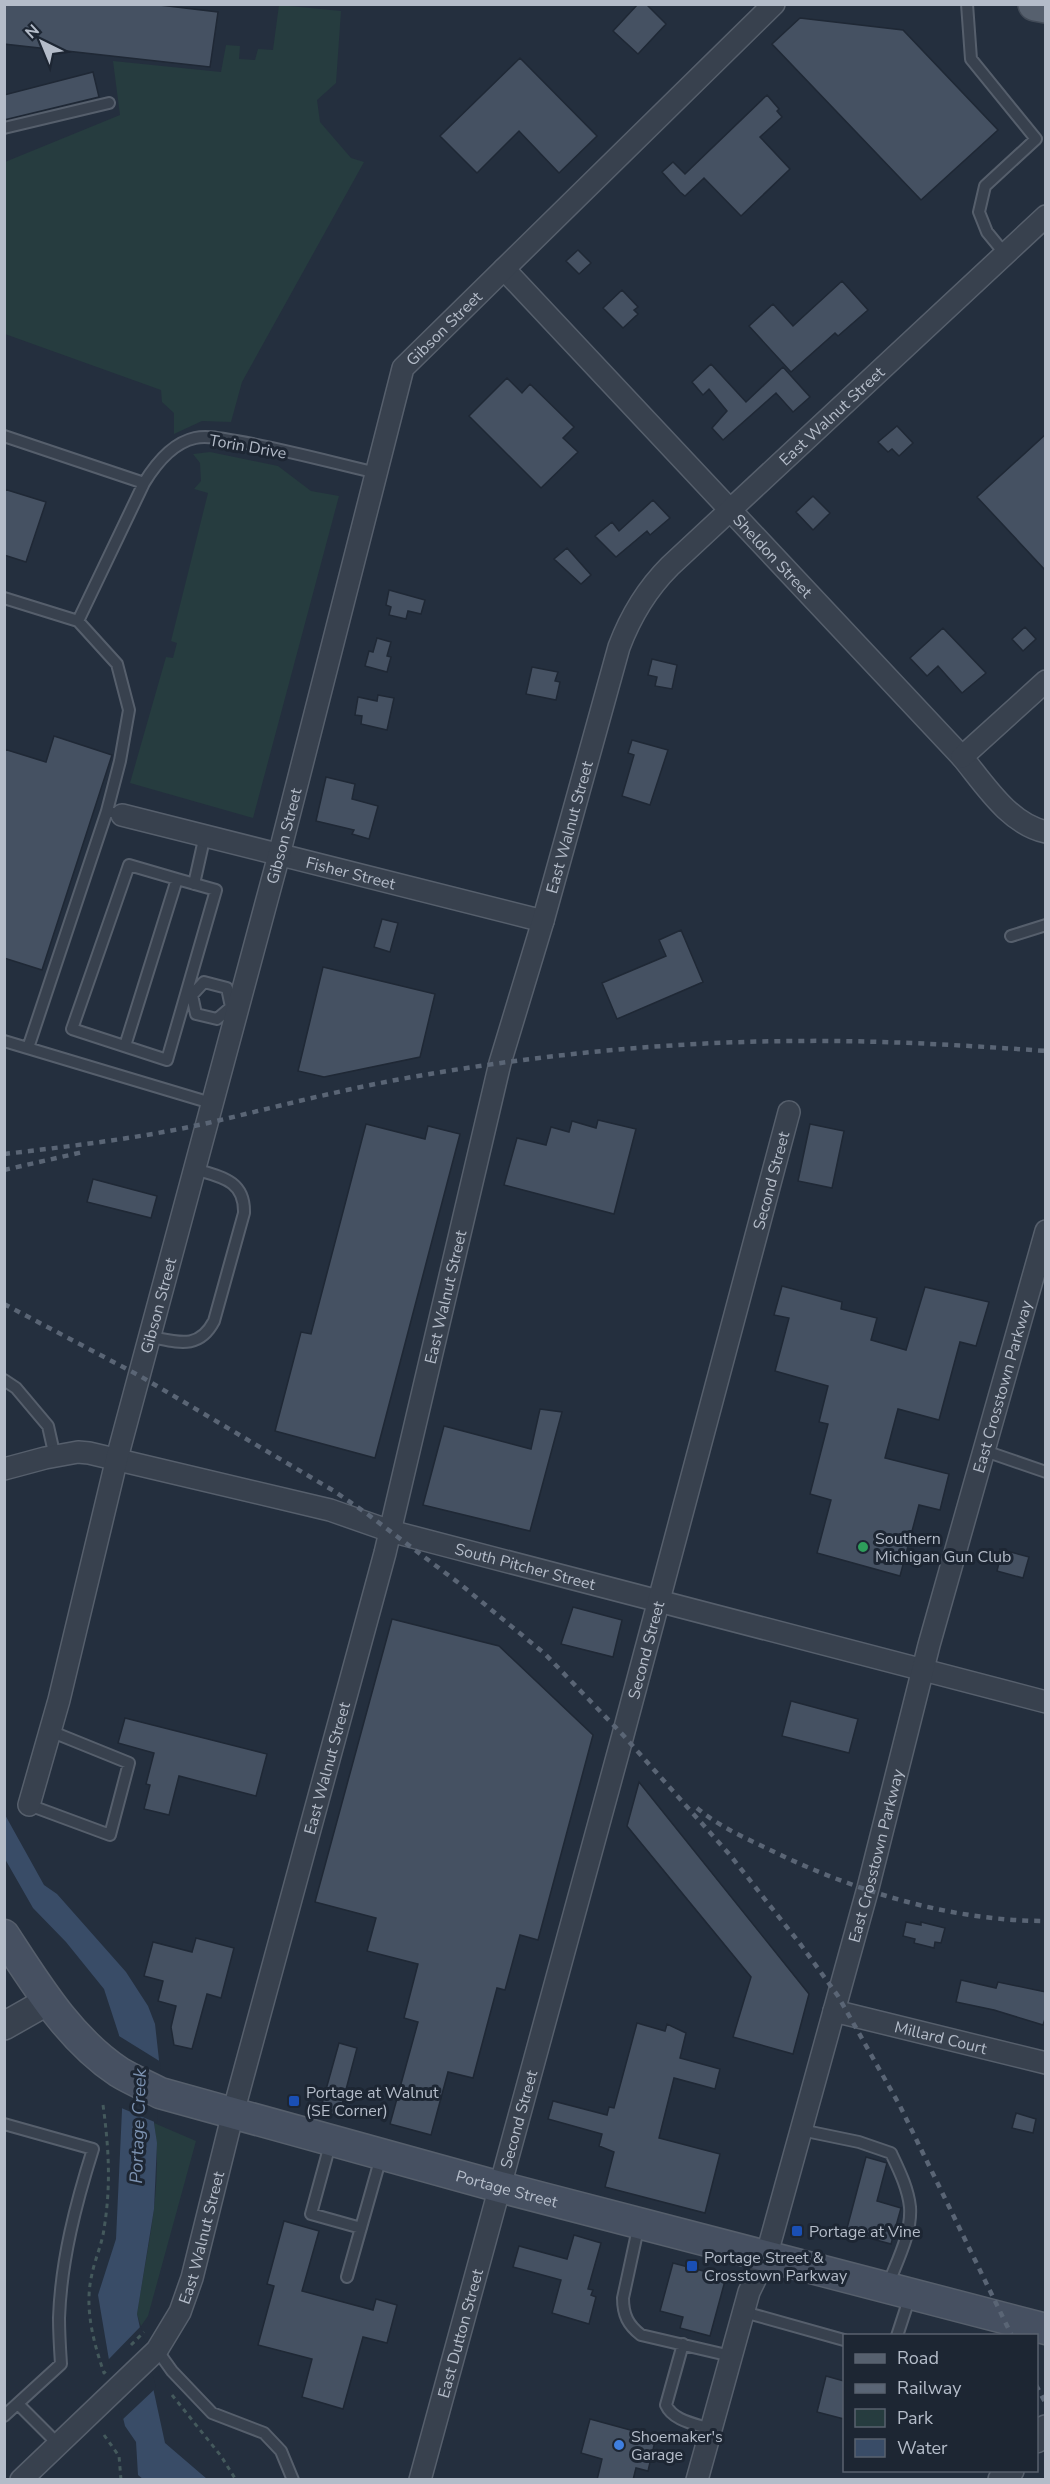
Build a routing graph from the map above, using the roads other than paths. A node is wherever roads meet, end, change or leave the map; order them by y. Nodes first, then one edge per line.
1 (774, 4) edge
2 (967, 4) edge
3 (1035, 4) edge
4 (1046, 6) edge
5 (109, 103) dead end
6 (4, 128) edge
7 (1046, 216) edge
8 (1005, 254) junction
9 (504, 269) junction
10 (4, 436) edge
11 (377, 473) junction
12 (144, 483) junction
13 (730, 510) junction
14 (4, 598) edge
15 (78, 621) junction
16 (1046, 681) edge
17 (962, 757) junction
18 (115, 813) junction
19 (1046, 832) edge
20 (205, 835) junction
21 (279, 855) junction
22 (177, 879) junction
23 (194, 884) junction
24 (543, 921) junction
25 (1046, 925) edge
26 (1011, 936) dead end
27 (189, 995) junction
28 (234, 1008) junction
29 (4, 1041) edge
30 (125, 1046) junction
31 (28, 1048) junction
32 (211, 1103) junction
33 (789, 1112) dead end
34 (194, 1168) junction
35 (1046, 1231) edge
36 (151, 1337) junction
37 (4, 1380) edge
38 (985, 1451) junction
39 (55, 1457) junction
40 (117, 1458) junction
41 (4, 1469) edge
42 (1046, 1472) edge
43 (390, 1531) junction
44 (658, 1600) junction
45 (923, 1670) junction
46 (1046, 1701) edge
47 (50, 1731) junction
48 (29, 1805) joint
49 (4, 1935) edge
50 (48, 2001) junction
51 (834, 2011) junction
52 (4, 2026) edge
53 (1046, 2063) edge
54 (233, 2113) junction
55 (4, 2124) edge
56 (801, 2130) junction
57 (331, 2141) junction
58 (381, 2154) junction
59 (500, 2187) junction
60 (640, 2223) junction
61 (361, 2228) junction
62 (766, 2257) junction
63 (347, 2277) dead end
64 (899, 2291) junction
65 (744, 2312) junction
66 (1046, 2329) edge
67 (897, 2334) edge
68 (843, 2340) edge
69 (683, 2344) junction
70 (153, 2354) junction
71 (731, 2356) junction
72 (18, 2404) junction
73 (4, 2416) edge
74 (710, 2428) junction
75 (58, 2444) junction
76 (21, 2480) edge
77 (293, 2480) edge
78 (420, 2480) edge
79 (697, 2480) edge

1 - 9 street, Gibson Street
2 - 8 lane
3 - 4 main road
5 - 6 lane
7 - 8 street, East Walnut Street
8 - 13 street, East Walnut Street
9 - 11 street, Gibson Street
9 - 13 street, Sheldon Street
10 - 12 lane
11 - 12 lane, Torin Drive
11 - 21 street, Gibson Street
12 - 15 lane, Torin Drive
13 - 17 street, Sheldon Street
13 - 24 street, East Walnut Street
14 - 15 lane
15 - 18 lane
16 - 17 street
17 - 19 street, Sheldon Street
18 - 20 street, Fisher Street
18 - 31 lane
20 - 21 street, Fisher Street
20 - 23 lane
21 - 24 street, Fisher Street
21 - 28 street, Gibson Street
22 - 23 lane
22 - 30 lane
22 - 30 lane
23 - 27 lane
24 - 43 street, East Walnut Street
25 - 26 lane
27 - 28 lane
27 - 28 lane
27 - 30 lane
28 - 32 street, Gibson Street
29 - 31 lane
31 - 32 lane
32 - 34 street, Gibson Street
33 - 44 street, Second Street
34 - 36 street, Gibson Street
34 - 36 lane
35 - 38 street, East Crosstown Parkway
36 - 40 street, Gibson Street
37 - 39 lane
38 - 42 lane
38 - 45 street, East Crosstown Parkway
39 - 40 street, South Pitcher Street
39 - 41 street, South Pitcher Street
40 - 43 street, South Pitcher Street
40 - 47 street, Gibson Street
43 - 44 street, South Pitcher Street
43 - 54 street, East Walnut Street
44 - 45 street, South Pitcher Street
44 - 59 street, Second Street
45 - 46 street, South Pitcher Street
45 - 51 street, East Crosstown Parkway
47 - 48 street, Gibson Street
47 - 48 lane
49 - 50 main road, Portage Street
50 - 52 street
50 - 54 main road, Portage Street
51 - 53 street, Millard Court
51 - 56 street, East Crosstown Parkway
54 - 57 main road, Portage Street
54 - 70 street, East Walnut Street
55 - 72 lane
56 - 62 street, East Crosstown Parkway
56 - 64 lane
57 - 58 main road, Portage Street
57 - 61 lane
58 - 59 main road, Portage Street
58 - 61 lane
59 - 60 main road, Portage Street
59 - 78 street, East Dutton Street
60 - 62 main road, Portage Street
60 - 69 lane
61 - 63 lane
62 - 64 main road, Portage Street
62 - 65 street, East Crosstown Parkway
64 - 66 main road, Portage Street
64 - 67 lane
65 - 68 lane
65 - 71 street, East Crosstown Parkway
69 - 71 lane
69 - 74 lane
70 - 75 street, East Walnut Street
70 - 77 lane
71 - 74 street, East Crosstown Parkway
72 - 73 lane
72 - 75 lane
74 - 79 street, East Crosstown Parkway
75 - 76 street, East Walnut Street

